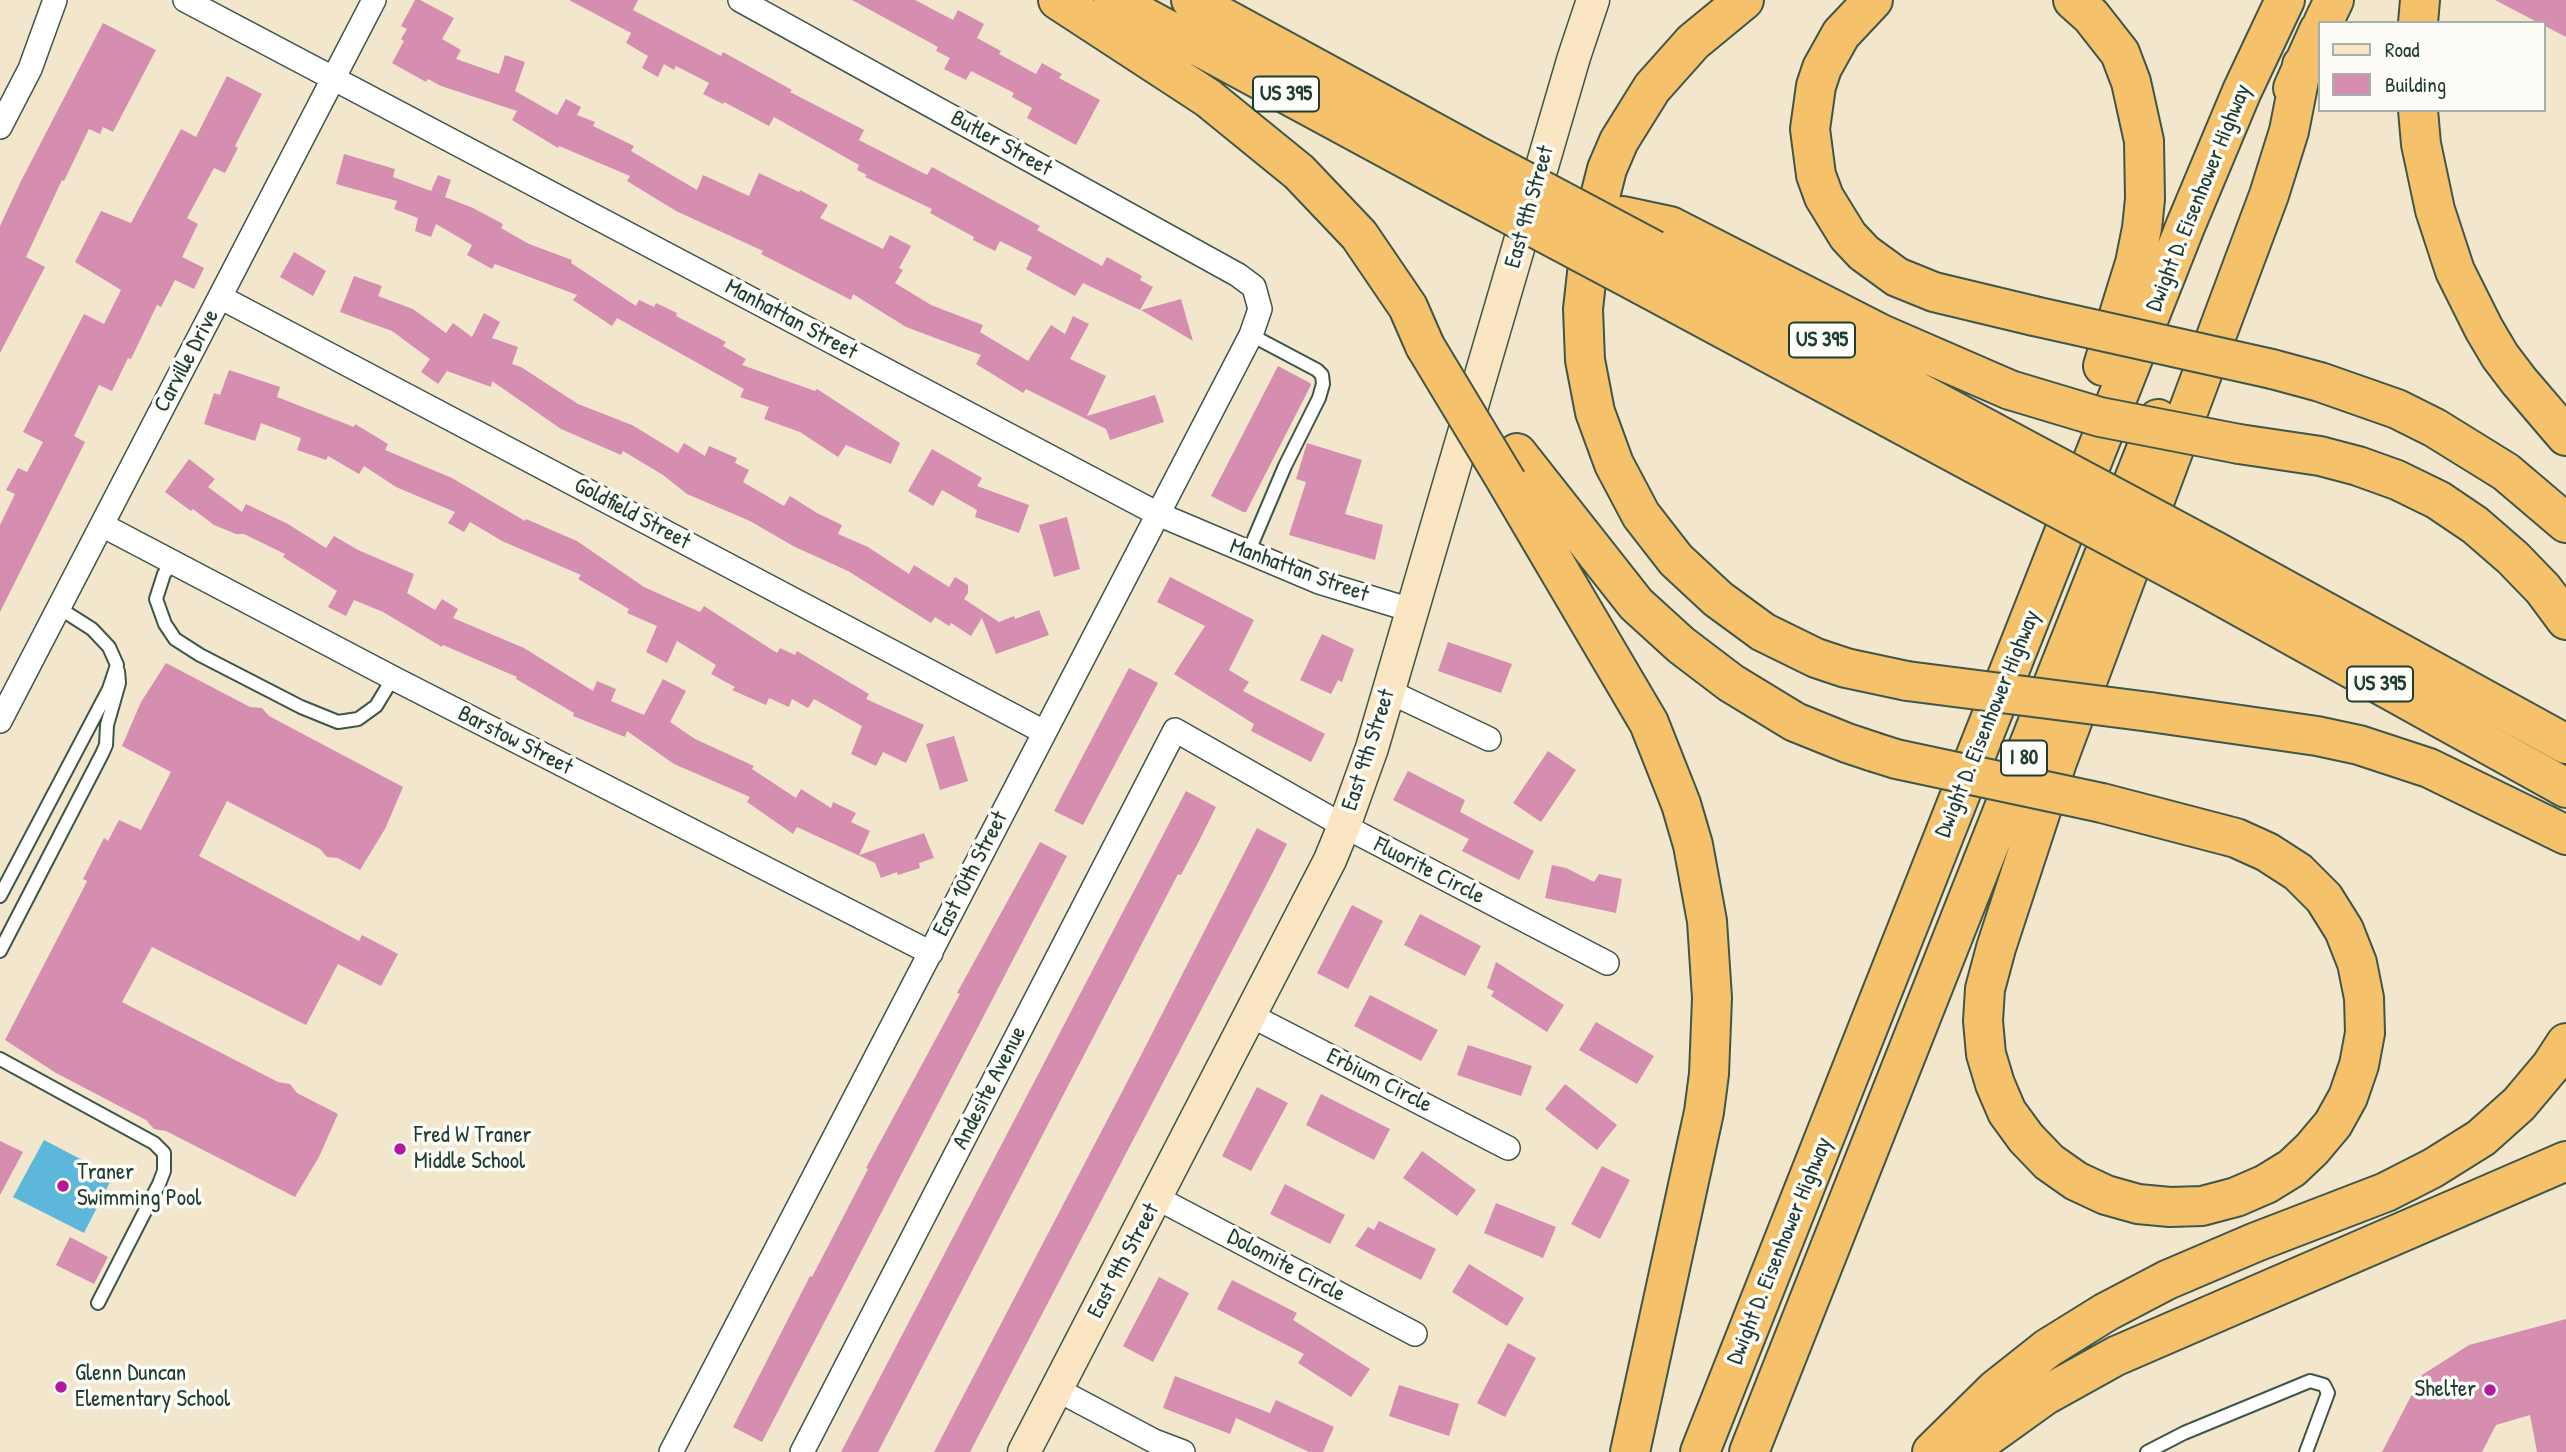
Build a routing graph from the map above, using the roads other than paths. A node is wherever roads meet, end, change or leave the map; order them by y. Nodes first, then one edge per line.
1 (55, 0) edge
2 (185, 0) edge
3 (374, 0) edge
4 (740, 0) edge
5 (1058, 0) edge
6 (1112, 0) edge
7 (1191, 0) edge
8 (1593, 0) edge
9 (1744, 0) edge
10 (1873, 0) edge
11 (2073, 0) edge
12 (2285, 0) edge
13 (2334, 0) edge
14 (2420, 0) edge
15 (2324, 21) edge
16 (2418, 21) edge
17 (2318, 32) edge
18 (2302, 65) junction
19 (332, 78) junction
20 (2418, 112) edge
21 (0, 127) edge
22 (1656, 253) junction
23 (1257, 294) joint
24 (220, 297) junction
25 (1251, 335) junction
26 (2566, 436) edge
27 (1512, 468) junction
28 (1158, 514) junction
29 (2566, 523) edge
30 (102, 525) junction
31 (1248, 553) junction
32 (172, 563) junction
33 (2206, 567) junction
34 (58, 608) junction
35 (1411, 610) junction
36 (2566, 620) edge
37 (117, 665) junction
38 (2010, 667) junction
39 (393, 678) junction
40 (1388, 691) junction
41 (0, 721) edge
42 (1044, 732) junction
43 (1181, 734) joint
44 (1489, 739) dead end
45 (2562, 741) edge
46 (2563, 786) edge
47 (1344, 827) junction
48 (2565, 834) edge
49 (0, 895) edge
50 (0, 951) edge
51 (931, 953) junction
52 (1606, 963) dead end
53 (1250, 1015) junction
54 (2566, 1044) edge
55 (0, 1059) edge
56 (1508, 1148) dead end
57 (2566, 1161) edge
58 (1157, 1198) junction
59 (98, 1303) dead end
60 (1415, 1334) dead end
61 (1056, 1390) junction
62 (2169, 1447) edge
63 (671, 1452) edge
64 (802, 1452) edge
65 (1024, 1452) edge
66 (1183, 1452) edge
67 (1630, 1452) edge
68 (1700, 1452) edge
69 (1749, 1452) edge
70 (1932, 1452) edge
71 (1966, 1452) edge
72 (2147, 1452) edge
73 (2306, 1452) edge

1 - 21 street
2 - 19 street, Manhattan Street
3 - 19 street, Carville Drive
4 - 23 street, Butler Street
5 - 27 highway, bridge
6 - 22 highway, US 395, bridge
7 - 22 highway, US 395, bridge
8 - 35 street, East 9th Street
9 - 48 highway, bridge
10 - 29 highway, bridge
11 - 38 highway
12 - 38 highway, Dwight D. Eisenhower Highway / I 80
13 - 15 highway
14 - 16 highway
17 - 18 highway, Dwight D. Eisenhower Highway / I 80
18 - 27 highway, bridge
18 - 69 highway, Dwight D. Eisenhower Highway / I 80
19 - 24 street, Carville Drive
19 - 28 street, Manhattan Street
20 - 26 highway
22 - 33 highway, US 395, bridge
22 - 36 highway, bridge
23 - 25 street, East 10th Street
24 - 30 street, Carville Drive
24 - 42 street, Goldfield Street
25 - 28 street, East 10th Street
25 - 31 lane
27 - 67 highway
28 - 31 street, Manhattan Street
28 - 42 street, East 10th Street
30 - 32 street, Barstow Street
30 - 34 street, Carville Drive
31 - 35 street, Manhattan Street
32 - 39 street, Barstow Street
32 - 39 lane
33 - 45 highway, US 395
33 - 46 highway, US 395
34 - 37 lane
34 - 41 street, Carville Drive
35 - 40 street, East 9th Street
37 - 49 lane
37 - 50 lane
38 - 68 highway, Dwight D. Eisenhower Highway / I 80
39 - 51 street, Barstow Street
40 - 44 street
40 - 47 street, East 9th Street
42 - 51 street, East 10th Street
43 - 47 street, Fluorite Circle
43 - 64 street, Andesite Avenue
47 - 52 street, Fluorite Circle
47 - 53 street, East 9th Street
51 - 63 street, East 10th Street
53 - 56 street, Erbium Circle
53 - 58 street, East 9th Street
54 - 70 highway
55 - 59 lane
57 - 71 highway
58 - 60 street, Dolomite Circle
58 - 61 street, East 9th Street
61 - 65 street, East 9th Street
61 - 66 street
62 - 72 lane
62 - 73 lane

